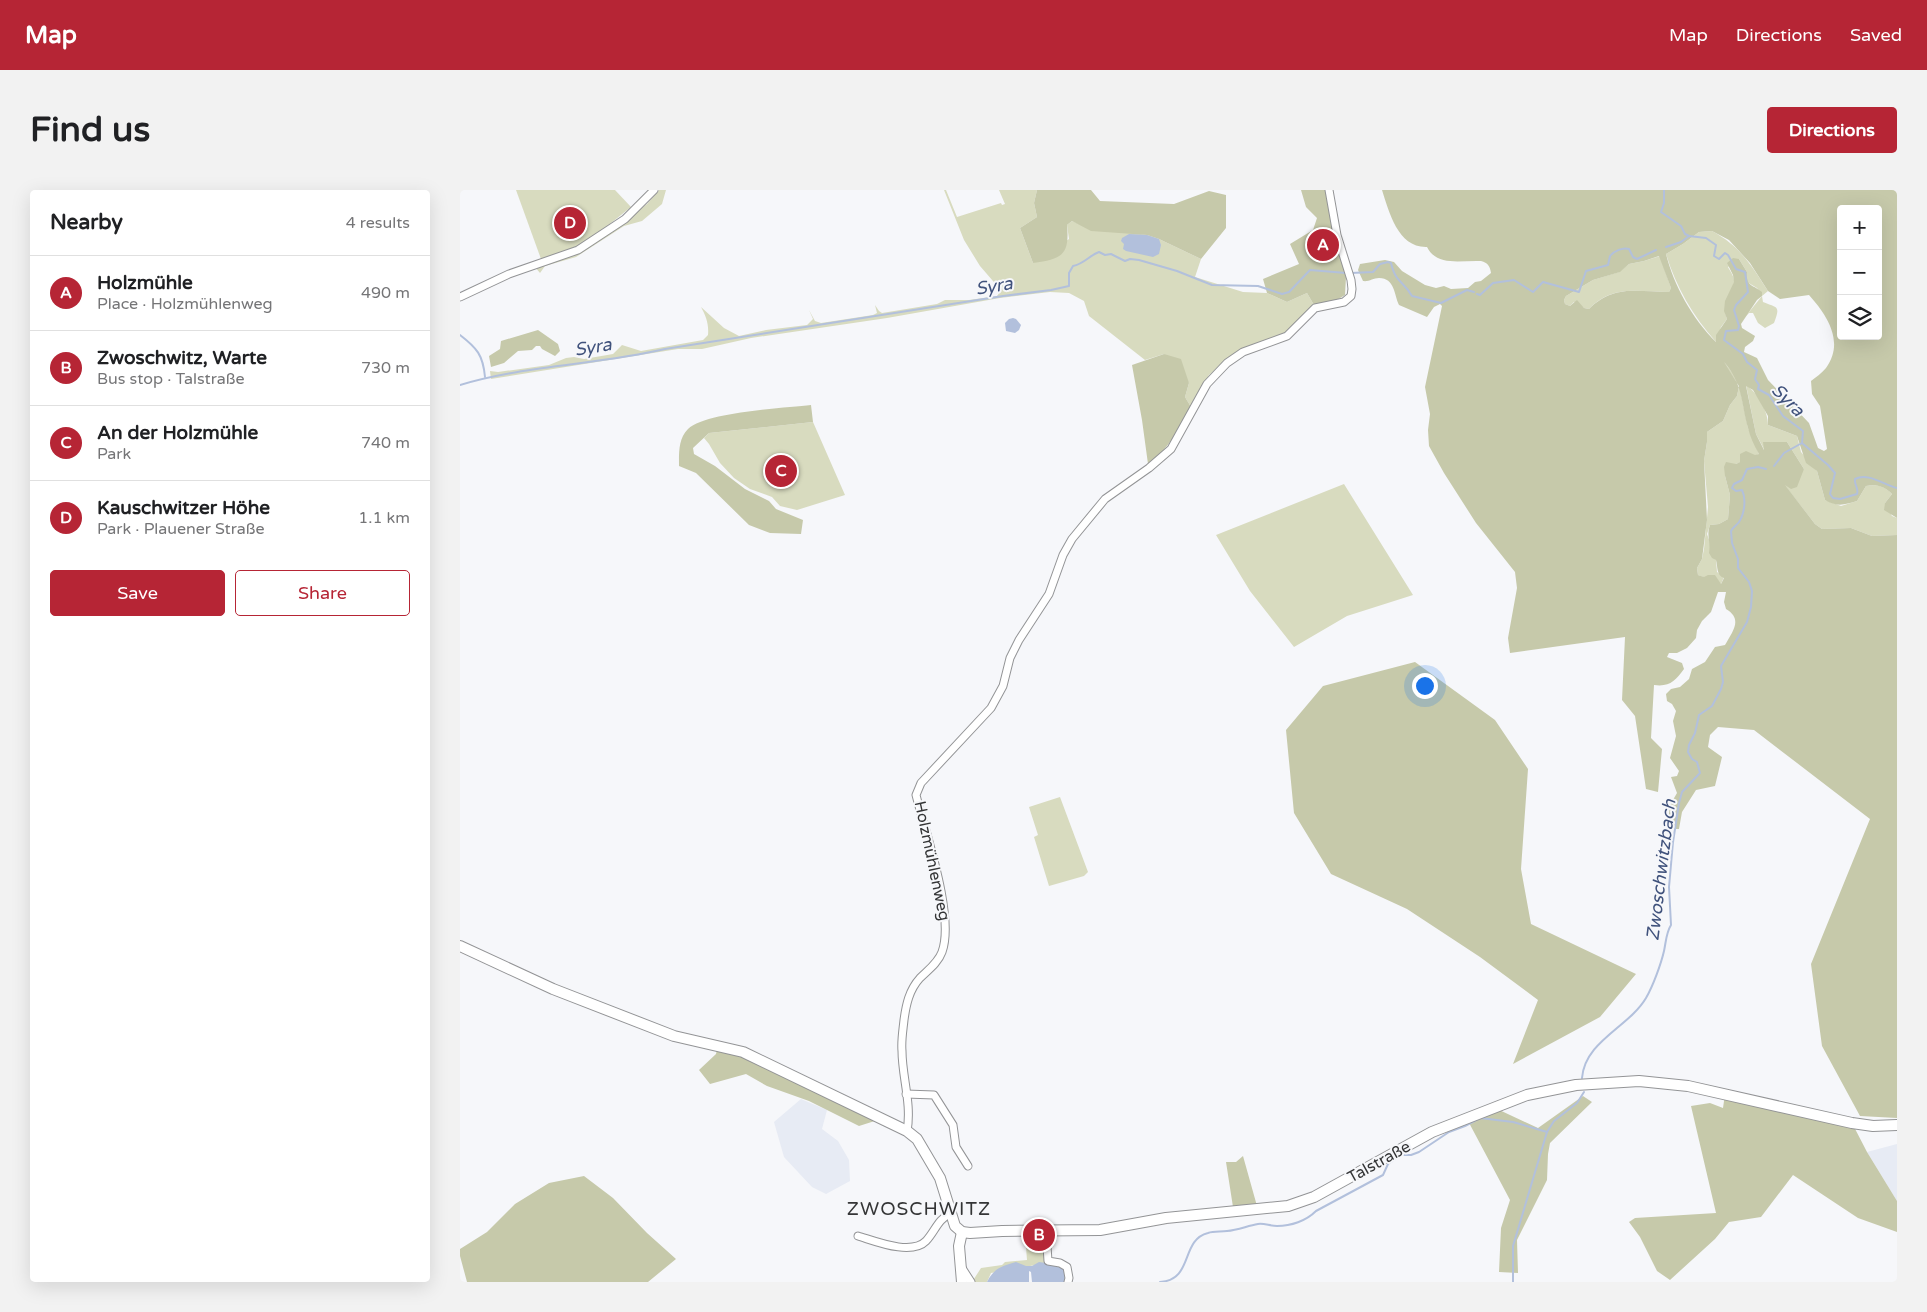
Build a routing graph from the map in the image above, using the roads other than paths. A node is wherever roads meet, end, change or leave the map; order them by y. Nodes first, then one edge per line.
1 (654, 190) edge
2 (1330, 190) edge
3 (460, 297) edge
4 (460, 946) edge
5 (906, 1094) junction
6 (1897, 1125) edge
7 (907, 1131) junction
8 (968, 1166) dead end
9 (952, 1212) junction
10 (1046, 1231) junction
11 (962, 1232) junction
12 (858, 1236) dead end
13 (962, 1268) junction
14 (962, 1282) edge
15 (970, 1282) edge
16 (1068, 1282) edge

1 - 3 street
2 - 5 street, Holzmühlenweg
4 - 7 street
5 - 7 street, Holzmühlenweg
5 - 8 street
6 - 10 street, Talstraße
7 - 9 street
9 - 11 street
9 - 12 street
10 - 11 street, Talstraße
10 - 16 street
11 - 13 street
13 - 14 street
13 - 15 street

